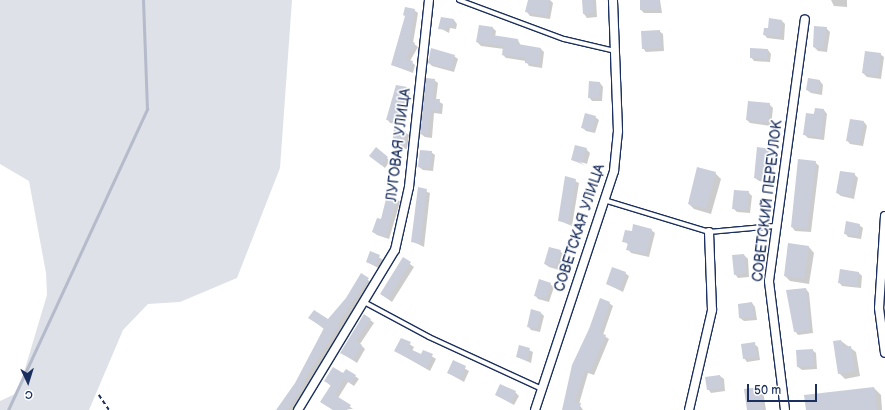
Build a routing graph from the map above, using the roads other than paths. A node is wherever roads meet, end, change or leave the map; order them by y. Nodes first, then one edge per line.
1 (429, 0) edge
2 (459, 0) edge
3 (613, 0) edge
4 (805, 19) dead end
5 (615, 51) junction
6 (604, 200) junction
7 (885, 216) edge
8 (775, 226) junction
9 (709, 232) junction
10 (364, 302) junction
11 (885, 354) edge
12 (542, 389) junction
13 (298, 410) edge
14 (535, 410) edge
15 (689, 410) edge
16 (785, 410) edge

1 - 10 street, ЛУГОВАЯ УЛИЦА
2 - 5 lane
3 - 5 street, СОВЕТСКАЯ УЛИЦА
4 - 8 street, СОВЕТСКИЙ ПЕРЕУЛОК
5 - 6 street, СОВЕТСКАЯ УЛИЦА
6 - 9 lane
6 - 12 street, СОВЕТСКАЯ УЛИЦА
7 - 11 street
8 - 9 lane
8 - 16 street, СОВЕТСКИЙ ПЕРЕУЛОК
9 - 15 street
10 - 12 lane
10 - 13 street, ЛУГОВАЯ УЛИЦА
12 - 14 street, СОВЕТСКАЯ УЛИЦА

